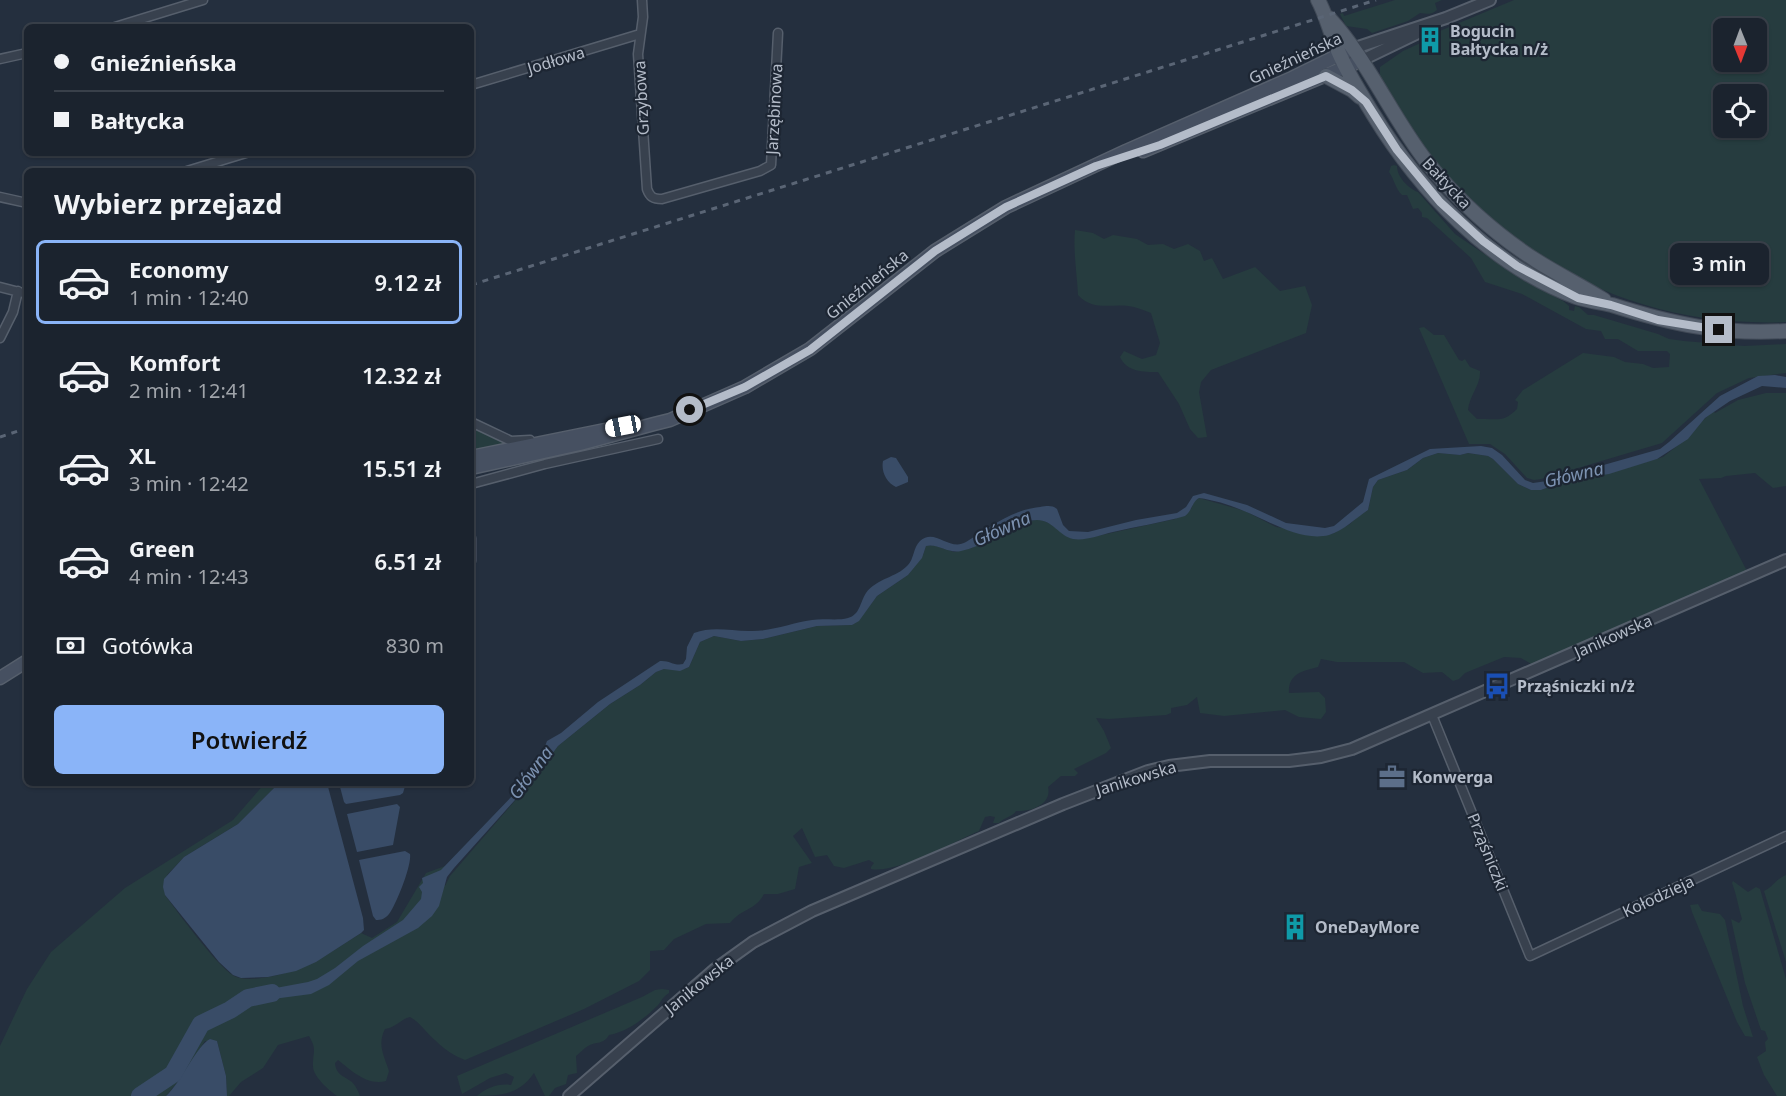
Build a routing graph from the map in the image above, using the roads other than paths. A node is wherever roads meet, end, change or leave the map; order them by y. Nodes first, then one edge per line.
1 (203, 0) edge
2 (642, 0) edge
3 (1318, 0) edge
4 (1490, 0) edge
5 (1446, 18) junction
6 (125, 24) edge
7 (778, 33) dead end
8 (640, 34) junction
9 (1347, 51) junction
10 (24, 53) edge
11 (0, 59) edge
12 (1360, 61) junction
13 (1347, 67) junction
14 (1326, 76) junction
15 (474, 84) edge
16 (1366, 102) junction
17 (236, 156) edge
18 (1096, 166) junction
19 (197, 168) edge
20 (650, 196) joint
21 (0, 197) edge
22 (24, 202) edge
23 (0, 287) edge
24 (22, 292) edge
25 (1611, 305) junction
26 (1786, 331) edge
27 (0, 338) edge
28 (690, 410) junction
29 (474, 423) edge
30 (658, 439) dead end
31 (552, 440) junction
32 (474, 456) edge
33 (474, 467) edge
34 (474, 483) edge
35 (1786, 560) edge
36 (24, 663) edge
37 (0, 678) edge
38 (1432, 715) junction
39 (1786, 836) edge
40 (1530, 956) joint
41 (569, 1096) edge

1 - 6 street
2 - 8 street, Grzybowa
3 - 9 main road, Bałtycka
4 - 5 street, Gnieźnieńska
5 - 9 street, Gnieźnieńska
5 - 12 street, Gnieźnieńska
7 - 20 street, Jarzębinowa
8 - 15 street, Jodłowa
8 - 20 street, Grzybowa
9 - 12 main road, Bałtycka
9 - 13 main road, Bałtycka
9 - 18 main road, Gnieźnieńska
10 - 11 street
12 - 13 main road, Gnieźnieńska
12 - 25 main road, Bałtycka
13 - 14 main road, Gnieźnieńska
13 - 16 main road, Bałtycka
14 - 16 main road
14 - 18 main road, Gnieźnieńska
16 - 25 main road, Bałtycka
17 - 19 street
18 - 28 main road, Gnieźnieńska
21 - 22 street
23 - 24 street
24 - 27 street
25 - 26 main road, Bałtycka
28 - 31 main road, Gnieźnieńska
28 - 33 main road, Gnieźnieńska
29 - 31 street
30 - 34 street
31 - 32 main road, Gnieźnieńska
35 - 38 street, Janikowska
36 - 37 main road
38 - 40 street, Prząśniczki
38 - 41 street, Janikowska
39 - 40 street, Kołodzieja

